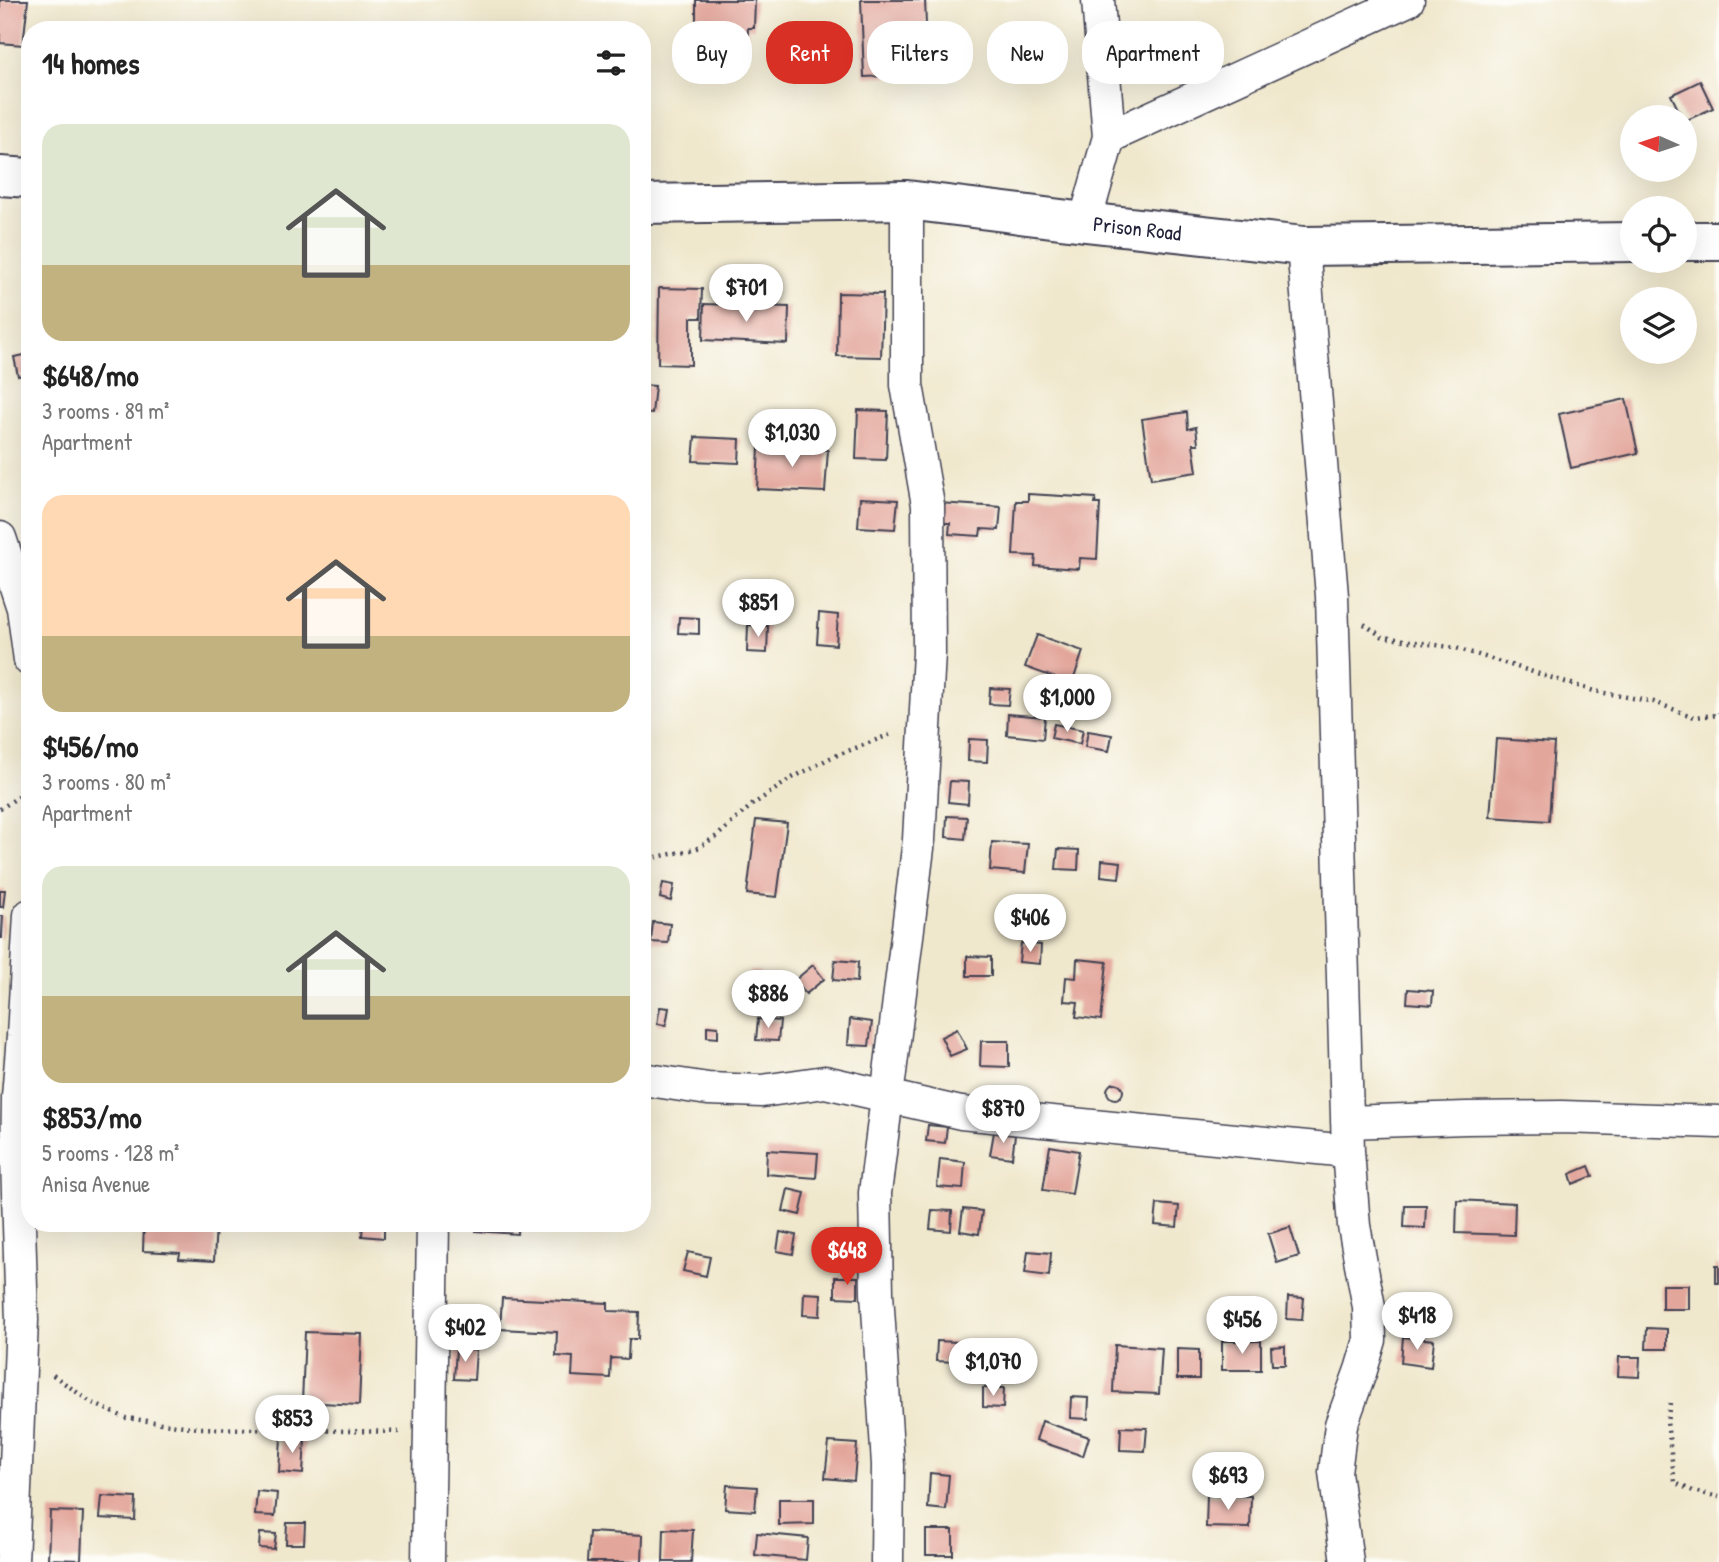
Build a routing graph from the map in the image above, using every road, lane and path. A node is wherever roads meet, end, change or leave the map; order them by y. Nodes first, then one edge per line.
1 (1098, 0) edge
2 (1408, 0) edge
3 (1109, 138) junction
4 (0, 176) edge
5 (21, 177) edge
6 (907, 200) junction
7 (651, 204) edge
8 (1085, 222) junction
9 (1697, 241) edge
10 (1719, 241) edge
11 (1620, 242) edge
12 (1303, 246) junction
13 (0, 538) edge
14 (21, 602) edge
15 (1332, 602) junction
16 (1719, 713) edge
17 (925, 721) junction
18 (21, 795) edge
19 (0, 809) edge
20 (651, 858) edge
21 (21, 1005) edge
22 (18, 1035) edge
23 (651, 1080) edge
24 (888, 1095) junction
25 (1719, 1122) edge
26 (1348, 1136) junction
27 (433, 1232) edge
28 (21, 1352) junction
29 (1671, 1403) dead end
30 (430, 1433) junction
31 (1719, 1497) edge
32 (12, 1562) edge
33 (428, 1562) edge
34 (887, 1562) edge
35 (1348, 1562) edge

1 - 3 street
2 - 3 street
3 - 8 street
4 - 5 street
6 - 7 street, Prison Road
6 - 8 street, Prison Road
6 - 17 street
8 - 12 street, Prison Road
9 - 10 street
11 - 12 street, Prison Road
12 - 15 street
13 - 14 street
15 - 16 path
15 - 26 street
17 - 20 path
17 - 24 street
18 - 19 path
21 - 22 street
22 - 28 street
23 - 24 street
24 - 26 street
24 - 34 street
25 - 26 street
26 - 35 street
27 - 30 street
28 - 30 path
28 - 32 street
29 - 31 path
30 - 33 street

